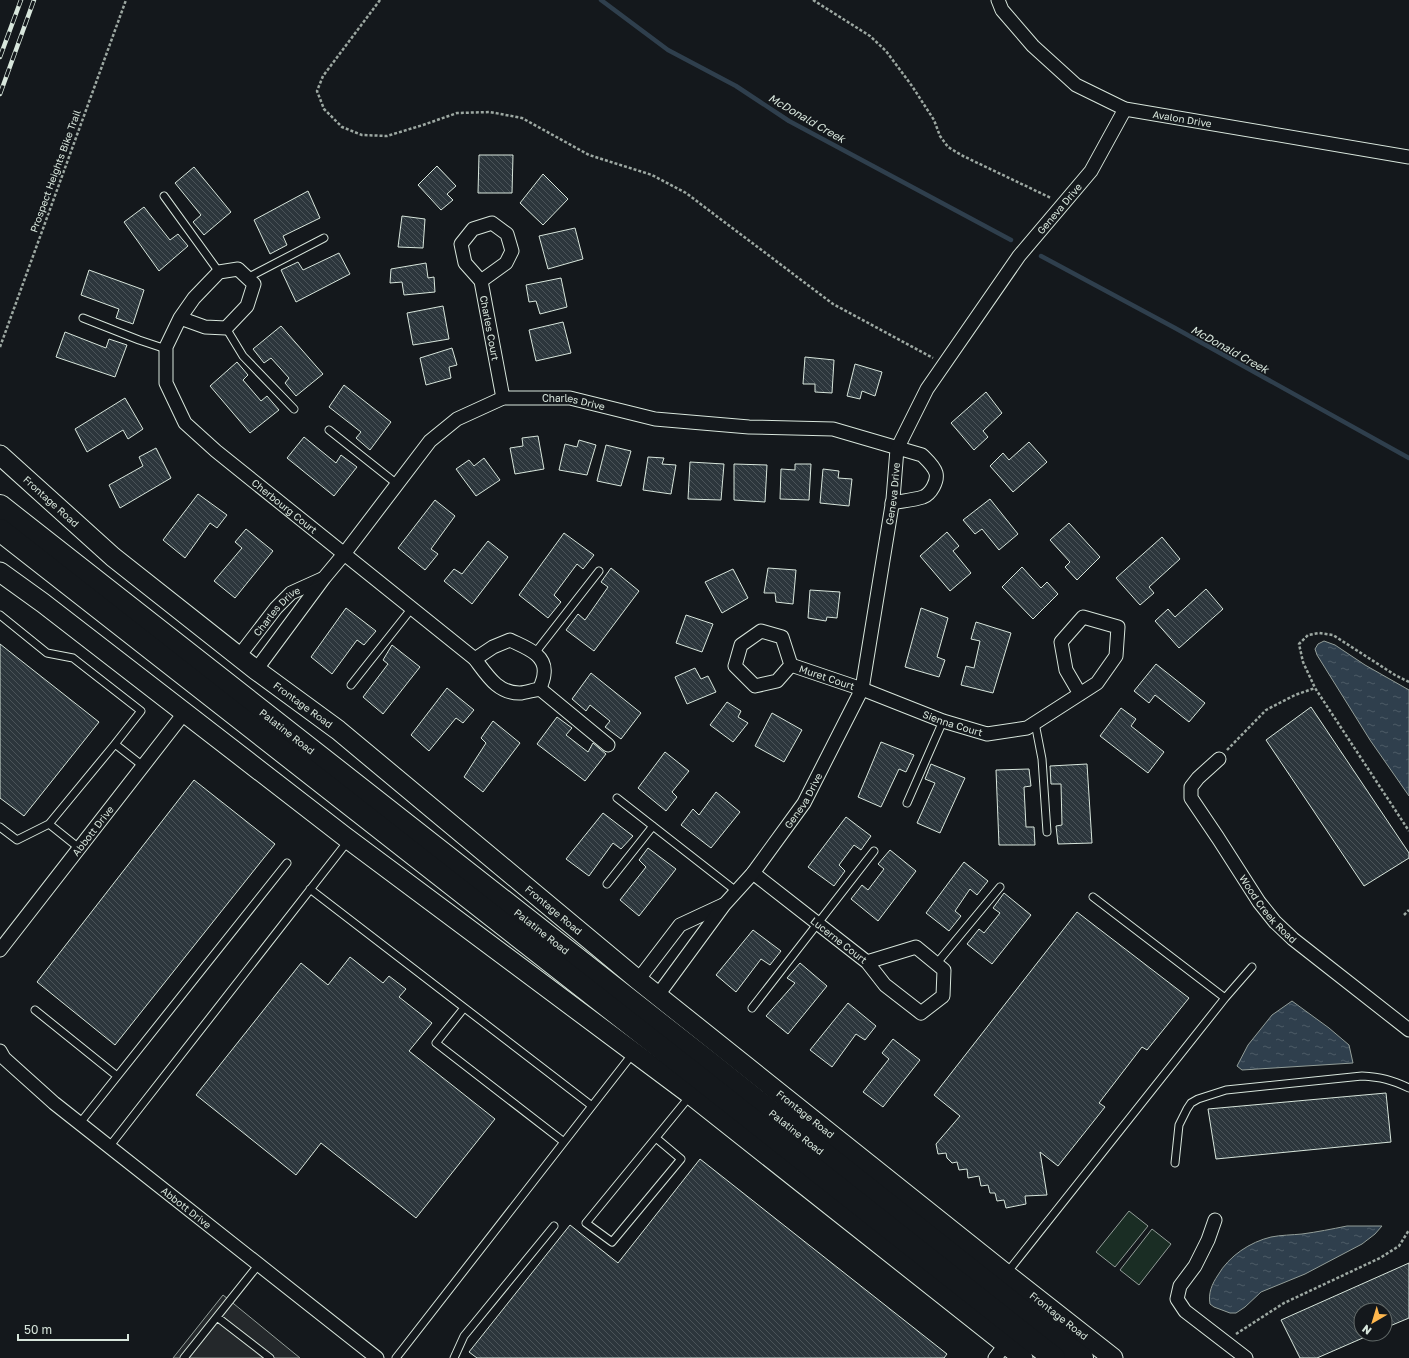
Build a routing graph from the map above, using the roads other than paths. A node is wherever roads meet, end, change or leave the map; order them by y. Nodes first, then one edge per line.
1 (998, 0) edge
2 (1125, 109) junction
3 (1409, 157) edge
4 (164, 196) dead end
5 (324, 238) dead end
6 (219, 272) junction
7 (247, 278) junction
8 (481, 281) junction
9 (83, 318) dead end
10 (180, 318) junction
11 (226, 328) junction
12 (166, 349) junction
13 (503, 398) junction
14 (294, 409) dead end
15 (329, 430) dead end
16 (897, 449) junction
17 (0, 455) edge
18 (397, 484) junction
19 (892, 503) junction
20 (0, 506) edge
21 (0, 530) edge
22 (344, 554) junction
23 (599, 571) dead end
24 (0, 572) edge
25 (324, 578) junction
26 (412, 608) junction
27 (0, 615) edge
28 (535, 653) junction
29 (239, 656) junction
30 (475, 659) junction
31 (791, 666) junction
32 (256, 670) junction
33 (351, 685) dead end
34 (540, 689) junction
35 (862, 689) junction
36 (1080, 694) junction
37 (185, 712) junction
38 (943, 721) junction
39 (1035, 723) junction
40 (115, 744) junction
41 (608, 745) dead end
42 (1219, 759) road end
43 (143, 766) junction
44 (617, 798) dead end
45 (907, 803) dead end
46 (50, 824) junction
47 (653, 826) junction
48 (0, 827) edge
49 (1047, 832) dead end
50 (349, 840) junction
51 (79, 848) junction
52 (874, 851) dead end
53 (287, 863) dead end
54 (753, 873) junction
55 (606, 884) dead end
56 (1000, 887) dead end
57 (310, 889) junction
58 (736, 891) junction
59 (1093, 897) dead end
60 (724, 905) junction
61 (818, 924) junction
62 (0, 950) edge
63 (867, 962) junction
64 (937, 963) junction
65 (1252, 966) dead end
66 (638, 980) junction
67 (658, 995) junction
68 (1225, 998) junction
69 (464, 1008) junction
70 (752, 1008) dead end
71 (35, 1010) dead end
72 (1409, 1030) edge
73 (0, 1051) edge
74 (634, 1052) junction
75 (117, 1076) junction
76 (1409, 1088) edge
77 (691, 1095) junction
78 (592, 1106) junction
79 (80, 1123) junction
80 (656, 1138) junction
81 (564, 1142) junction
82 (110, 1146) junction
83 (1176, 1163) dead end
84 (1215, 1220) dead end
85 (554, 1226) dead end
86 (259, 1264) junction
87 (1005, 1274) junction
88 (217, 1317) junction
89 (1000, 1351) edge
90 (184, 1358) edge
91 (270, 1358) edge
92 (378, 1358) edge
93 (396, 1358) edge
94 (454, 1358) edge
95 (1023, 1358) edge
96 (1054, 1358) edge
97 (1082, 1358) edge
98 (1113, 1358) edge
99 (1246, 1358) edge

1 - 2 street, Avalon Drive
2 - 3 street, Avalon Drive
2 - 16 street, Geneva Drive
4 - 6 lane
5 - 7 lane
6 - 7 street
6 - 10 street, Cherbourg Court
7 - 11 street
8 - 8 street, Charles Court
8 - 13 street, Charles Court
9 - 12 lane
10 - 11 street
10 - 12 street, Cherbourg Court
11 - 14 lane
12 - 22 street, Cherbourg Court
13 - 16 street, Charles Drive
13 - 18 street, Charles Drive
15 - 18 lane
16 - 19 street, Geneva Drive
16 - 19 street, Charles Drive
17 - 29 street, Frontage Road
18 - 22 street, Charles Drive
19 - 35 street, Geneva Drive
20 - 97 highway, Palatine Road
21 - 96 highway, Palatine Road
22 - 25 street, Charles Drive
22 - 26 street, Cherbourg Court
23 - 28 lane
24 - 37 street
25 - 29 street, Charles Drive
25 - 32 street, Charles Drive
26 - 30 street, Cherbourg Court
26 - 33 lane
27 - 40 lane
28 - 30 street
28 - 34 street
29 - 32 street, Frontage Road
30 - 34 street, Cherbourg Court
31 - 31 street
31 - 35 street, Muret Court
32 - 66 street, Frontage Road
34 - 41 street
35 - 38 street, Sienna Court
35 - 54 street, Geneva Drive
36 - 36 street, Sienna Court
36 - 39 street, Sienna Court
37 - 43 street, Abbott Drive
37 - 50 street
38 - 39 street, Sienna Court
38 - 45 lane
39 - 49 lane
40 - 43 lane
40 - 46 lane
42 - 72 street, Wood Creek Road
43 - 51 street, Abbott Drive
44 - 47 lane
46 - 48 lane
46 - 51 lane
47 - 55 lane
47 - 58 lane
50 - 57 lane
50 - 74 street
51 - 62 street, Abbott Drive
52 - 61 lane
53 - 75 lane
54 - 58 street, Geneva Drive
54 - 61 street, Lucerne Court
56 - 64 lane
57 - 69 lane
57 - 82 lane
58 - 60 street, Geneva Drive
59 - 68 lane
60 - 66 street, Geneva Drive
60 - 67 street, Geneva Drive
61 - 63 street, Lucerne Court
61 - 70 lane
63 - 64 street
63 - 64 street, Lucerne Court
65 - 68 lane
66 - 67 street, Frontage Road
67 - 87 street, Frontage Road
68 - 87 lane
69 - 78 lane
69 - 81 lane
71 - 75 lane
73 - 79 street, Abbott Drive
74 - 77 street
74 - 78 lane
75 - 79 lane
76 - 83 lane
77 - 80 lane
77 - 89 street
78 - 81 lane
79 - 82 street, Abbott Drive
80 - 80 lane
81 - 93 lane
82 - 86 street, Abbott Drive
84 - 99 street
85 - 94 lane
86 - 88 lane
86 - 92 street, Abbott Drive
87 - 98 street, Frontage Road
88 - 90 lane
88 - 91 lane
89 - 95 street

